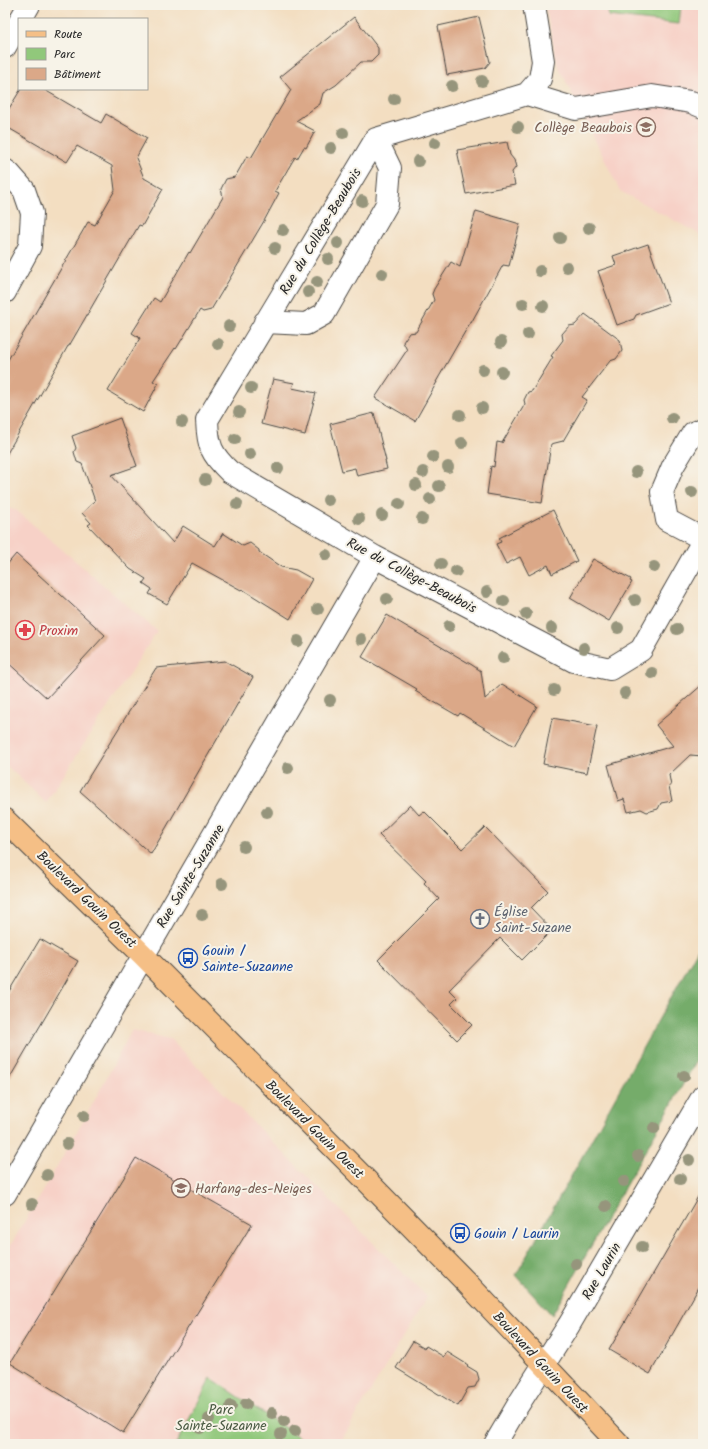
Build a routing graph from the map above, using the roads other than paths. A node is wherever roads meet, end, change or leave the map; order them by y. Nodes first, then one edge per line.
1 (29, 5) edge
2 (534, 5) edge
3 (20, 18) edge
4 (527, 94) junction
5 (703, 107) edge
6 (376, 139) junction
7 (5, 170) edge
8 (5, 292) edge
9 (265, 322) junction
10 (703, 429) edge
11 (703, 540) edge
12 (375, 557) junction
13 (5, 820) edge
14 (143, 955) junction
15 (703, 1096) edge
16 (5, 1194) edge
17 (544, 1365) junction
18 (495, 1444) edge
19 (619, 1444) edge

1 - 3 street
2 - 4 street
4 - 5 street
4 - 6 street
6 - 9 street, Rue du Collège-Beaubois
6 - 9 street
7 - 8 street
9 - 12 street, Rue du Collège-Beaubois
10 - 11 street, Rue du Collège-Beaubois
11 - 12 street, Rue du Collège-Beaubois
12 - 14 street, Rue Sainte-Suzanne
13 - 14 main road, Boulevard Gouin Ouest
14 - 16 street, Rue Sainte-Suzanne
14 - 17 main road, Boulevard Gouin Ouest
15 - 17 street, Rue Laurin
17 - 18 street, Rue Laurin
17 - 19 main road, Boulevard Gouin Ouest

